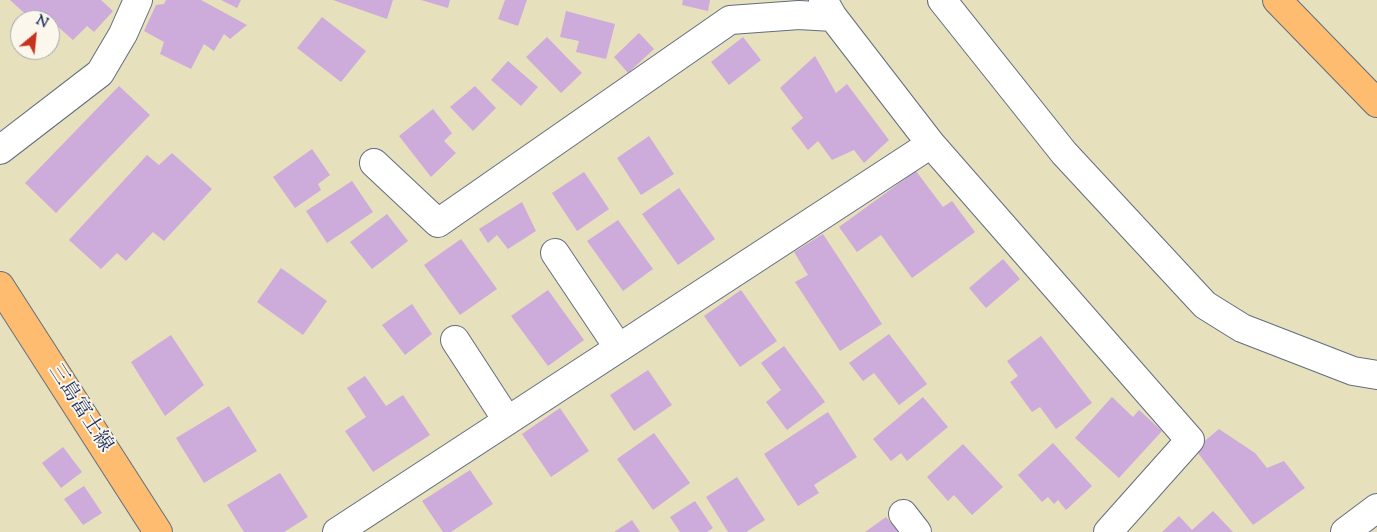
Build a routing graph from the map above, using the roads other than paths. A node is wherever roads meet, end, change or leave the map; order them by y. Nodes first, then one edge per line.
1 (138, 0) edge
2 (942, 0) edge
3 (1277, 0) edge
4 (828, 8) edge
5 (1377, 103) edge
6 (931, 144) junction
7 (0, 150) edge
8 (374, 163) dead end
9 (555, 253) dead end
10 (0, 286) edge
11 (455, 340) dead end
12 (618, 347) junction
13 (1377, 375) edge
14 (507, 420) junction
15 (1377, 508) edge
16 (158, 532) edge
17 (337, 532) edge
18 (1108, 532) edge
19 (1345, 532) edge

1 - 7 street
2 - 13 street
3 - 5 main road
4 - 6 street
4 - 8 street
6 - 12 street
6 - 18 street
9 - 12 street
10 - 16 main road, 三島富士線
11 - 14 street
12 - 14 street
14 - 17 street
15 - 19 street

